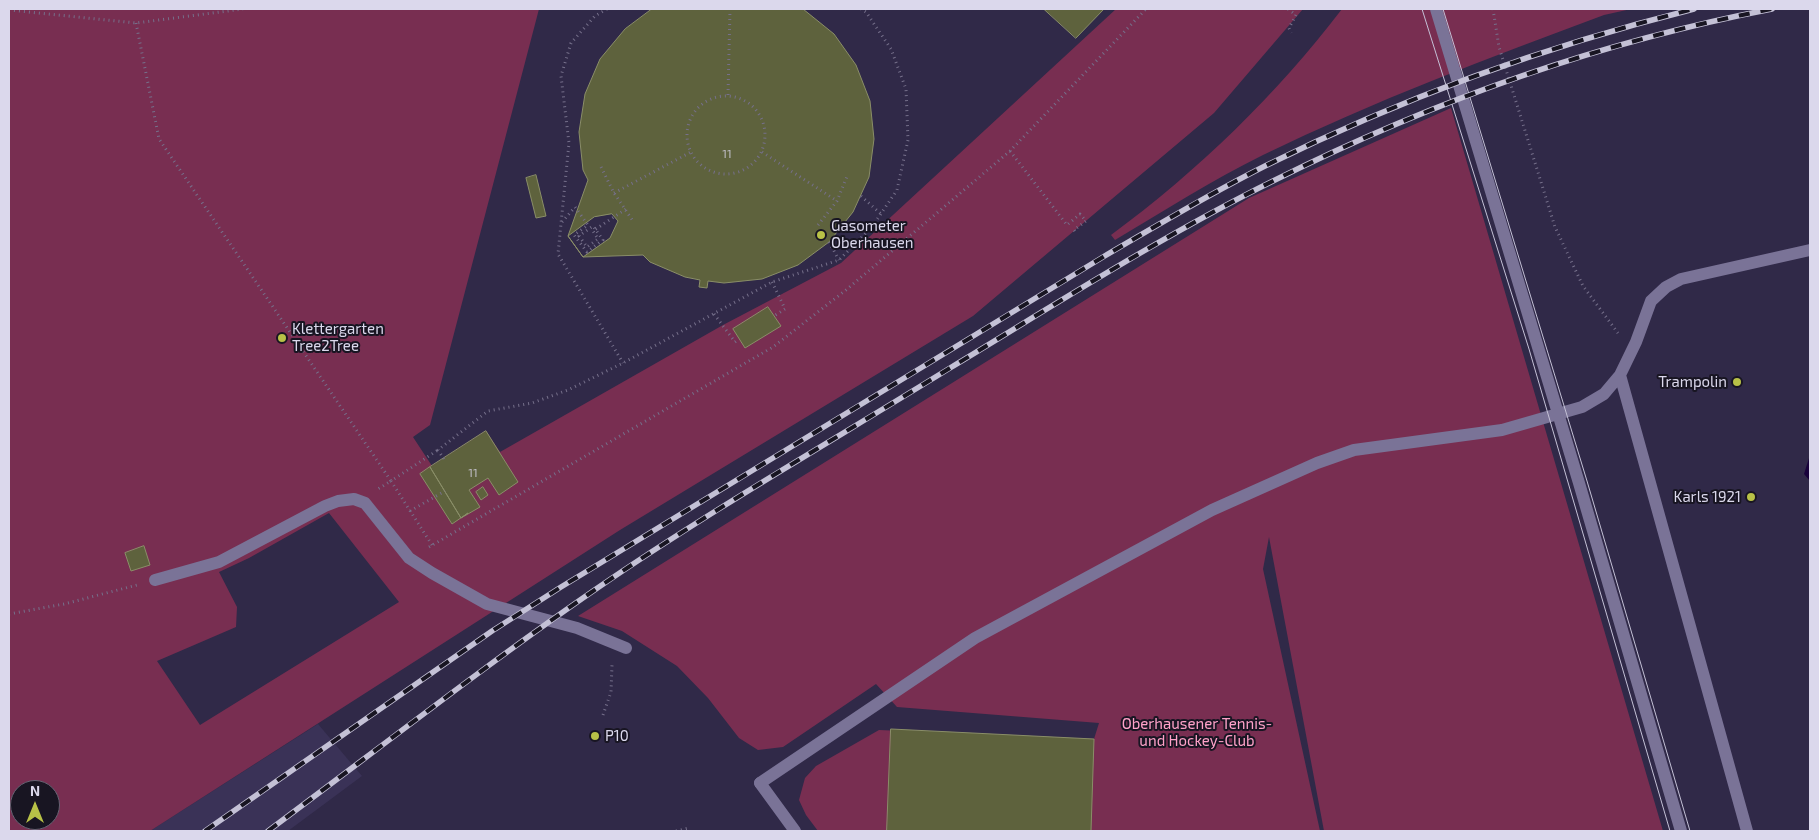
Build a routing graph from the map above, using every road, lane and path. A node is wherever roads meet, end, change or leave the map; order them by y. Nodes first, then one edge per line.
1 (244, 9) edge
2 (607, 9) edge
3 (730, 9) edge
4 (861, 9) edge
5 (1146, 9) edge
6 (1288, 9) edge
7 (1436, 9) edge
8 (1493, 9) edge
9 (9, 10) edge
10 (136, 24) junction
11 (1292, 32) dead end
12 (728, 95) junction
13 (1010, 151) junction
14 (691, 152) junction
15 (762, 152) junction
16 (601, 167) dead end
17 (848, 174) dead end
18 (614, 193) junction
19 (861, 196) dead end
20 (837, 201) junction
21 (626, 209) junction
22 (881, 214) junction
23 (633, 221) dead end
24 (561, 223) junction
25 (818, 225) dead end
26 (1077, 234) dead end
27 (829, 242) dead end
28 (1810, 250) edge
29 (839, 260) junction
30 (772, 282) junction
31 (714, 314) junction
32 (774, 316) dead end
33 (739, 339) dead end
34 (1636, 342) junction
35 (623, 363) junction
36 (1620, 375) junction
37 (438, 450) junction
38 (444, 459) dead end
39 (391, 481) junction
40 (445, 491) dead end
41 (358, 501) junction
42 (410, 511) junction
43 (432, 545) junction
44 (409, 558) junction
45 (155, 580) joint
46 (9, 614) edge
47 (607, 640) junction
48 (626, 648) dead end
49 (603, 715) dead end
50 (689, 828) dead end
51 (676, 831) edge
52 (795, 831) edge
53 (1681, 831) edge
54 (1747, 831) edge

1 - 10 path
2 - 24 path
3 - 12 path
4 - 22 path
5 - 13 path
6 - 11 path
7 - 53 street
8 - 34 path
9 - 10 path
10 - 39 path
12 - 14 path
12 - 15 path
13 - 26 path
13 - 43 path
14 - 15 path
14 - 18 path
15 - 20 path
16 - 18 path
17 - 20 path
18 - 21 path
19 - 22 path
20 - 25 path
21 - 23 path
21 - 24 path
22 - 29 path
24 - 35 path
27 - 29 path
28 - 34 street
29 - 30 path
30 - 31 path
30 - 32 path
31 - 33 path
31 - 35 path
34 - 36 street
35 - 37 path
36 - 52 street
36 - 54 street
37 - 38 path
37 - 39 path
39 - 41 path
39 - 42 path
40 - 42 path
41 - 44 street
41 - 45 street
42 - 43 path
43 - 44 path
44 - 47 street
45 - 46 path
47 - 48 street
47 - 49 path
50 - 51 path

